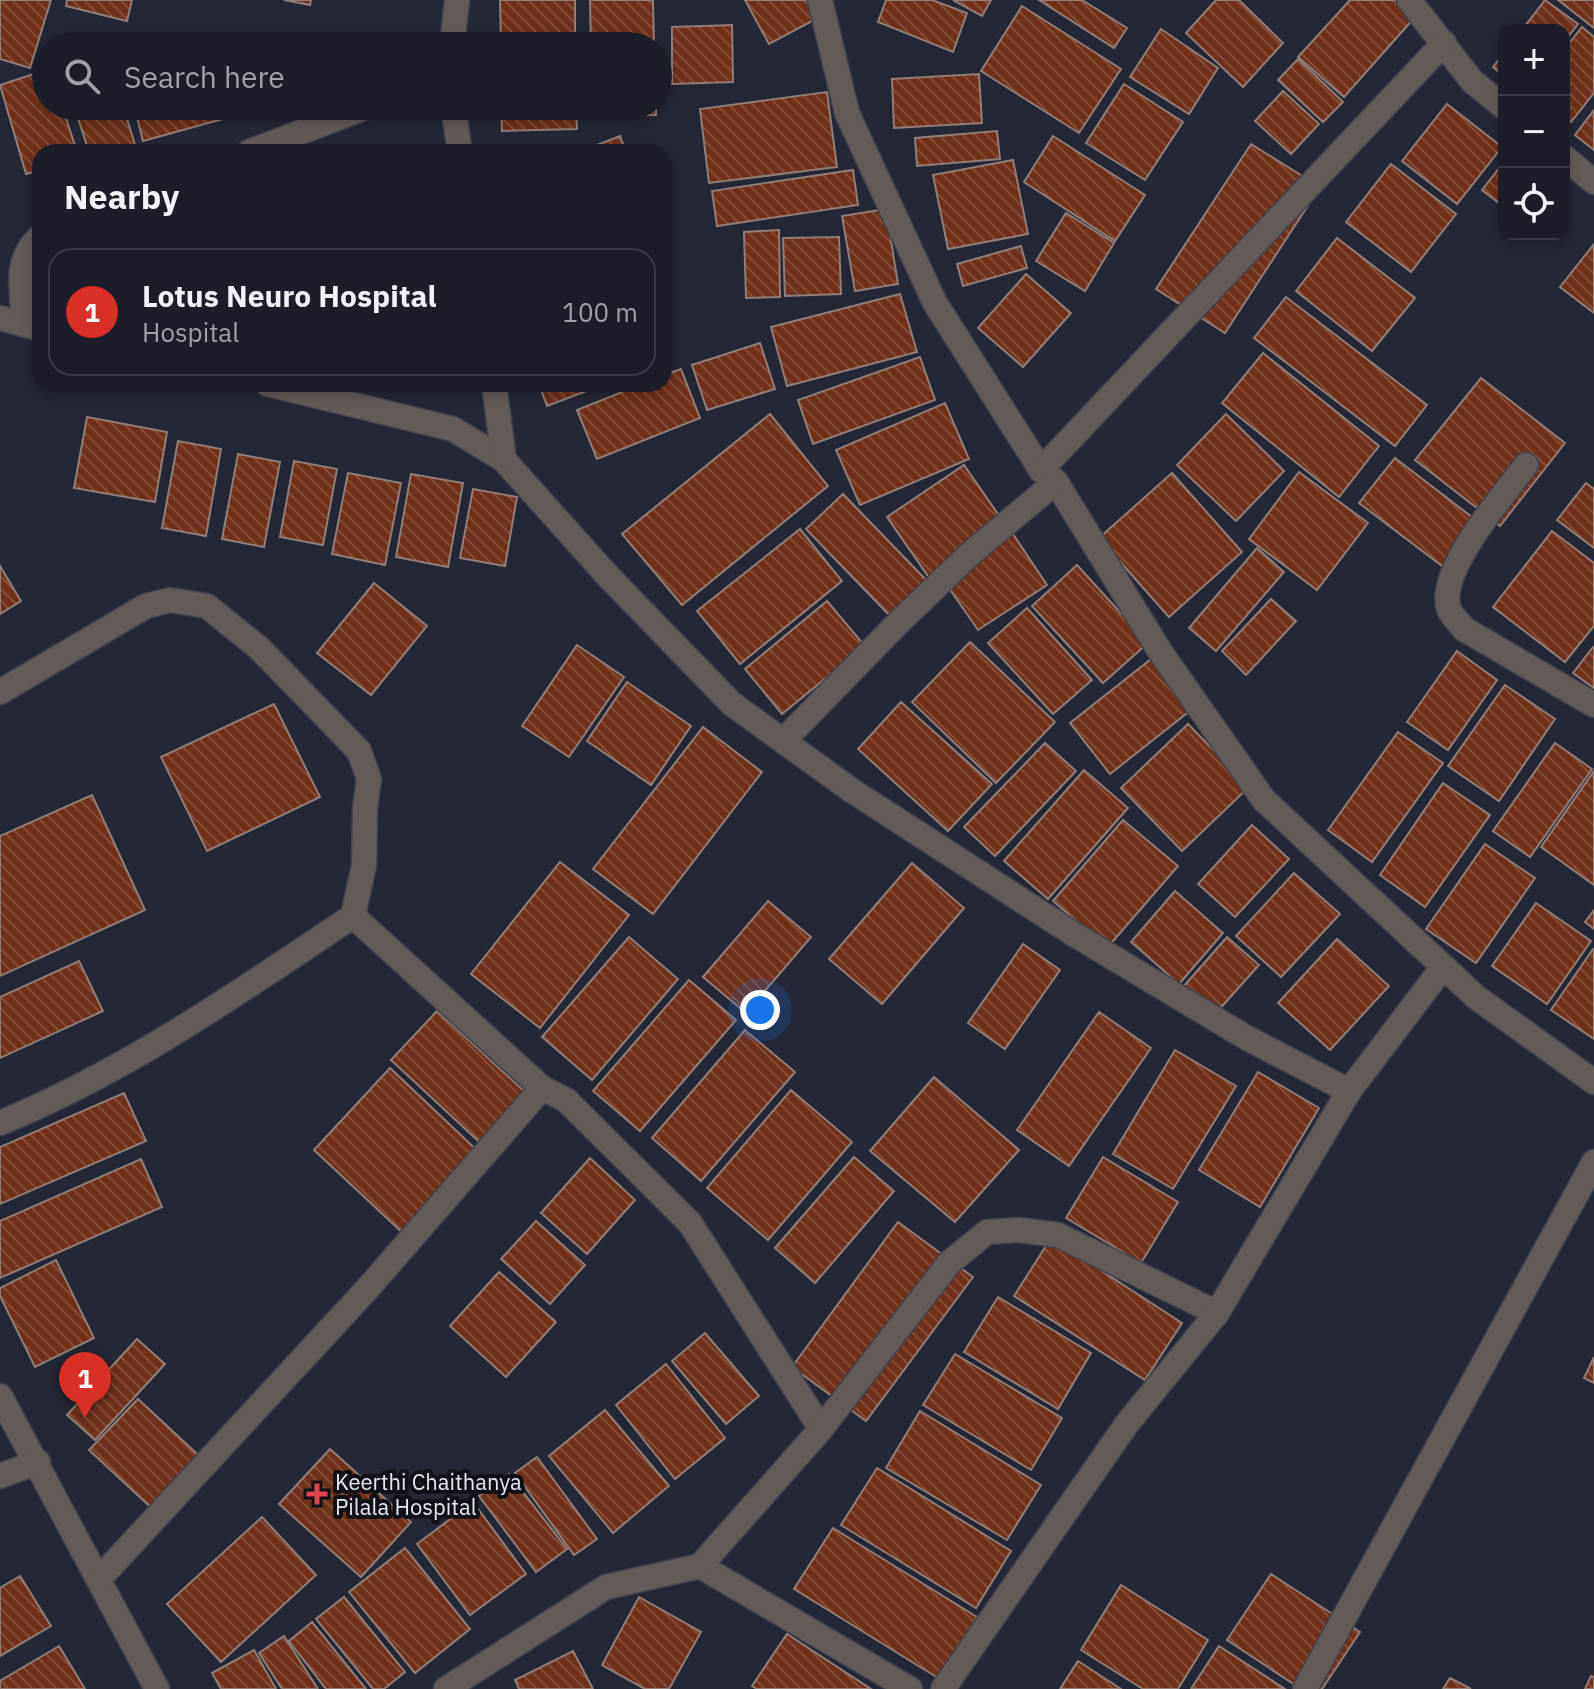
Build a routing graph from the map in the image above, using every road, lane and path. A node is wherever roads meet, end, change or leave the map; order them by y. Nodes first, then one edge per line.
1 (457, 0) edge
2 (820, 0) edge
3 (1409, 0) edge
4 (454, 32) edge
5 (1444, 43) junction
6 (1498, 102) edge
7 (332, 120) edge
8 (455, 120) edge
9 (270, 144) edge
10 (459, 144) edge
11 (1570, 162) edge
12 (1594, 182) edge
13 (32, 244) edge
14 (0, 318) edge
15 (32, 322) edge
16 (32, 326) edge
17 (301, 392) edge
18 (495, 392) edge
19 (504, 460) junction
20 (1526, 465) dead end
21 (1048, 476) junction
22 (0, 692) edge
23 (1594, 705) edge
24 (783, 741) junction
25 (353, 916) junction
26 (1443, 967) junction
27 (1594, 1082) edge
28 (542, 1088) junction
29 (1349, 1091) junction
30 (0, 1123) edge
31 (1594, 1162) edge
32 (1217, 1313) junction
33 (0, 1396) edge
34 (821, 1429) junction
35 (38, 1462) junction
36 (0, 1476) edge
37 (700, 1566) junction
38 (99, 1579) junction
39 (157, 1689) edge
40 (446, 1689) edge
41 (910, 1689) edge
42 (943, 1689) edge
43 (1305, 1689) edge

1 - 4 street
2 - 21 street
3 - 5 street
5 - 6 street
5 - 21 street
7 - 9 street
8 - 10 street
11 - 12 street
13 - 15 street
14 - 16 street
17 - 19 street
18 - 19 street
19 - 24 street
20 - 23 street
21 - 24 street
21 - 26 street
22 - 25 street
24 - 29 street
25 - 28 street
25 - 30 street
26 - 27 street
26 - 29 street
28 - 34 street
28 - 38 street
29 - 32 street
31 - 43 street
32 - 34 street
32 - 42 street
33 - 35 street
34 - 37 street
35 - 36 street
35 - 38 street
37 - 40 street
37 - 41 street
38 - 39 street

